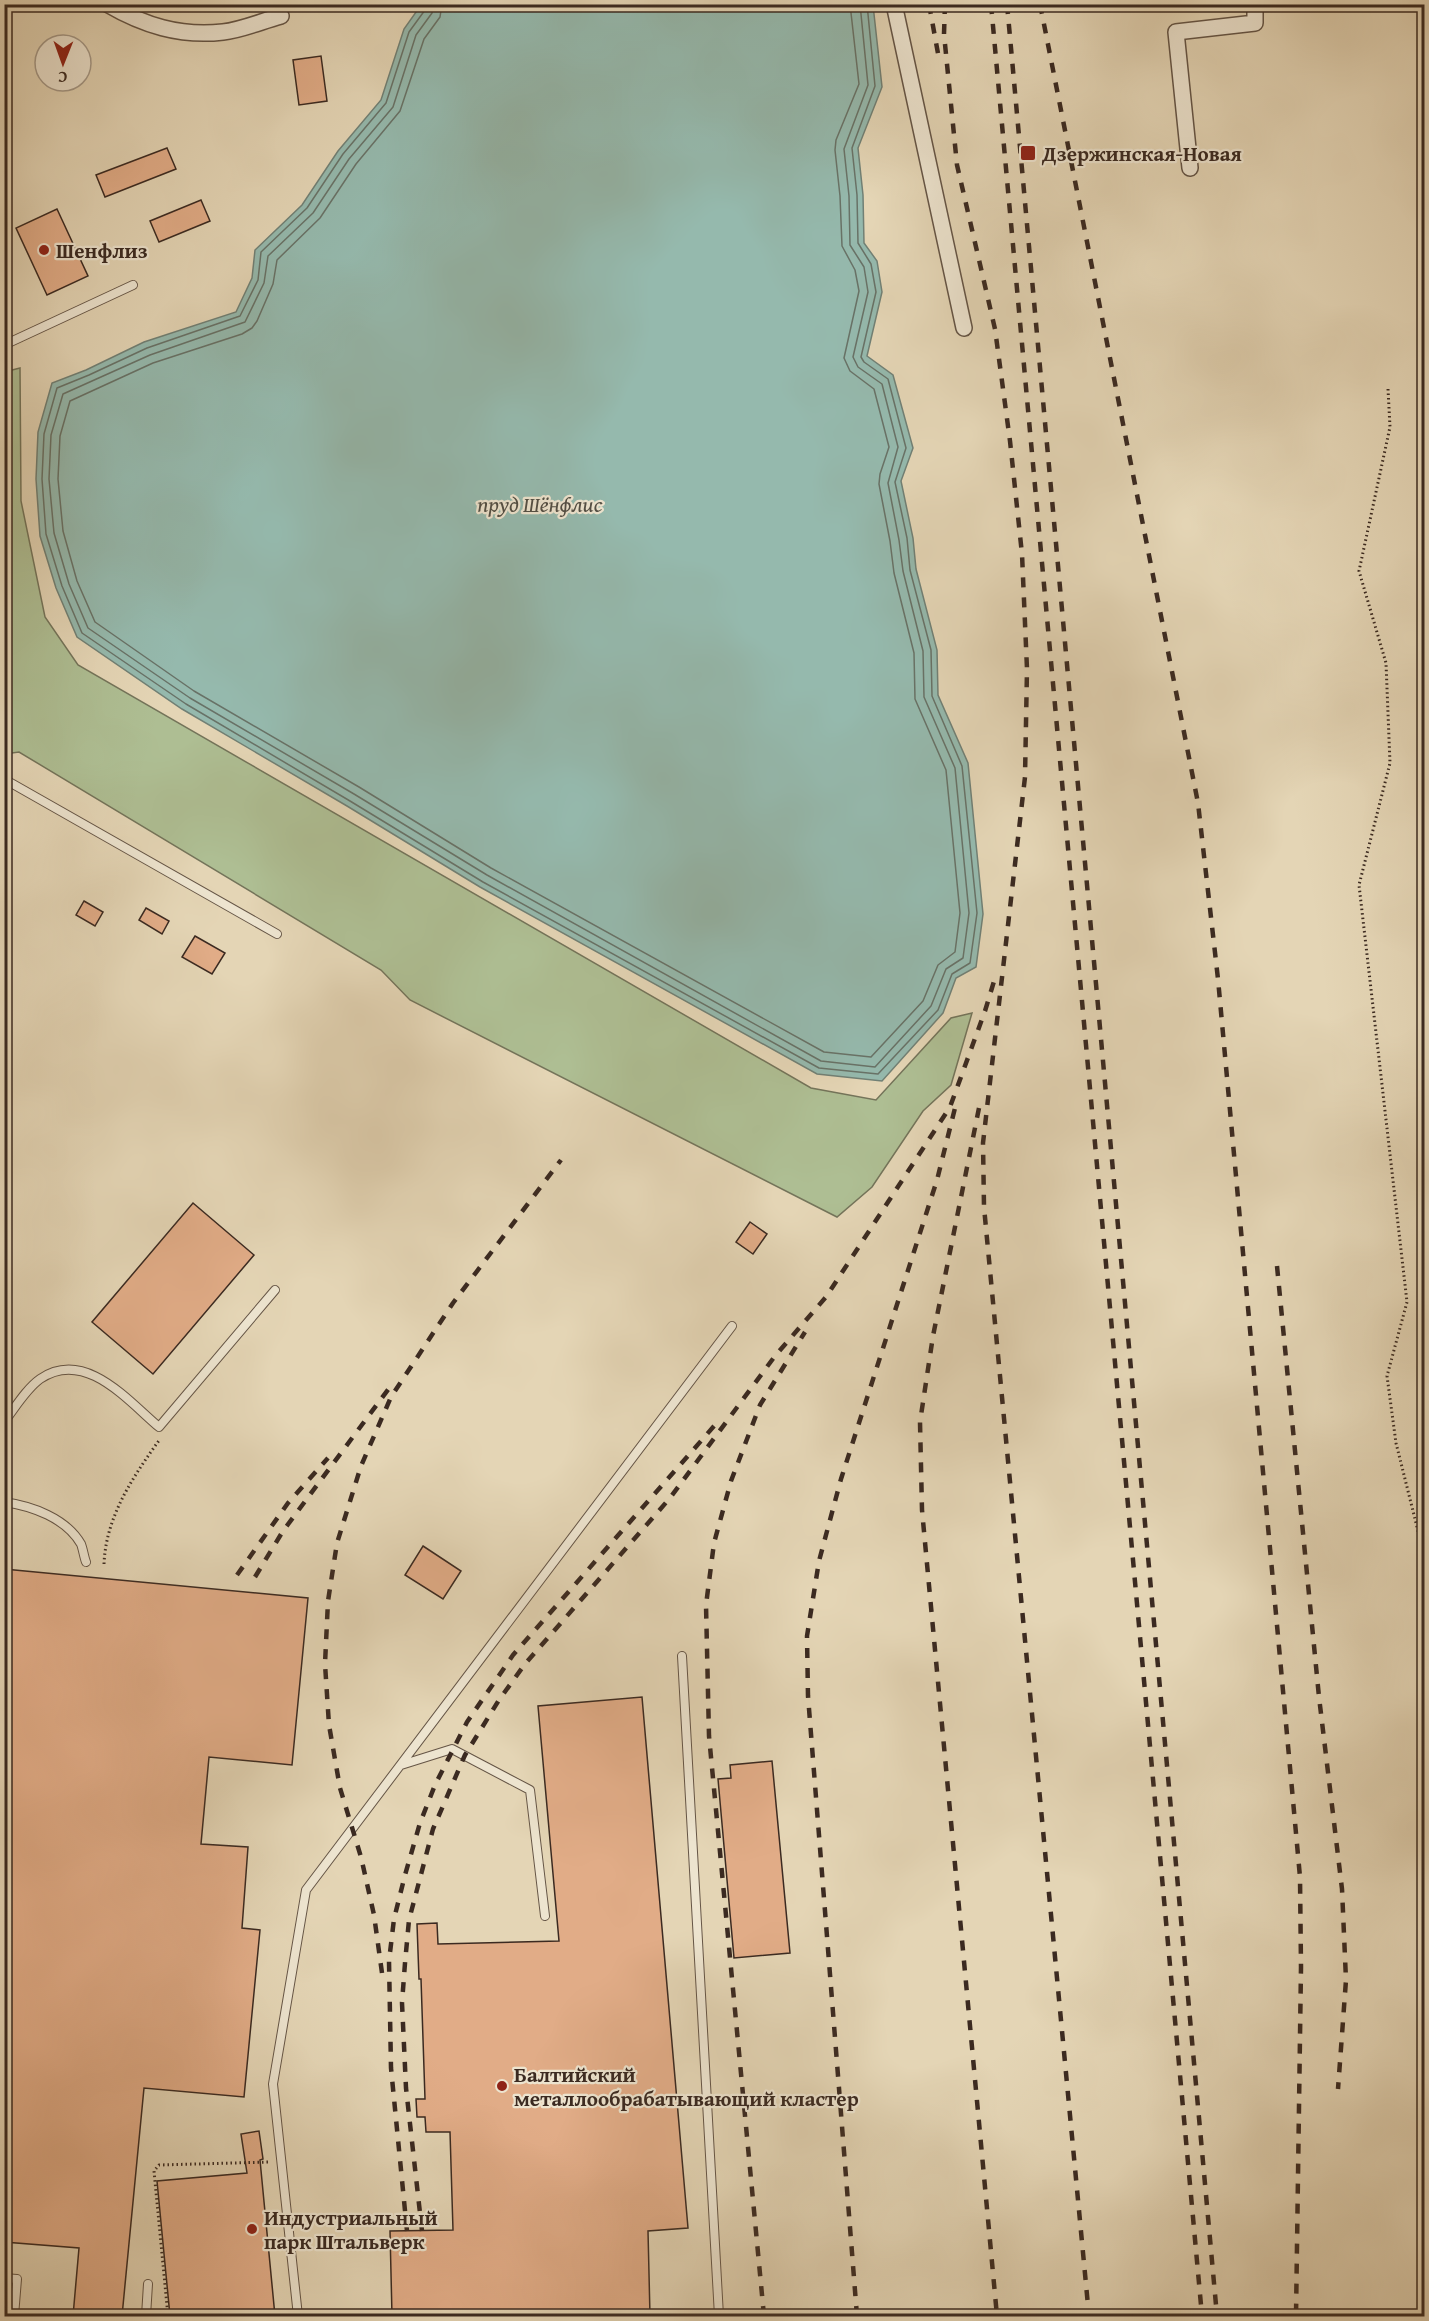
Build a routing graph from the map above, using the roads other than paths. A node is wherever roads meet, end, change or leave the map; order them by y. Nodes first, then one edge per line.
1 (107, 4) edge
2 (894, 4) edge
3 (1255, 4) edge
4 (281, 16) dead end
5 (1190, 168) dead end
6 (133, 285) dead end
7 (964, 328) dead end
8 (4, 345) edge
9 (4, 779) edge
10 (277, 934) dead end
11 (275, 1290) dead end
12 (732, 1326) dead end
13 (4, 1422) edge
14 (4, 1502) edge
15 (86, 1562) dead end
16 (682, 1656) dead end
17 (401, 1765) junction
18 (545, 1916) dead end
19 (4, 2278) edge
20 (147, 2284) dead end
21 (14, 2316) edge
22 (146, 2316) edge
23 (298, 2316) edge
24 (720, 2316) edge

1 - 4 street
2 - 7 street
3 - 5 street
6 - 8 lane
9 - 10 lane
11 - 13 lane
12 - 17 lane
14 - 15 lane
16 - 24 lane
17 - 18 lane
17 - 23 lane
19 - 21 lane
20 - 22 lane

